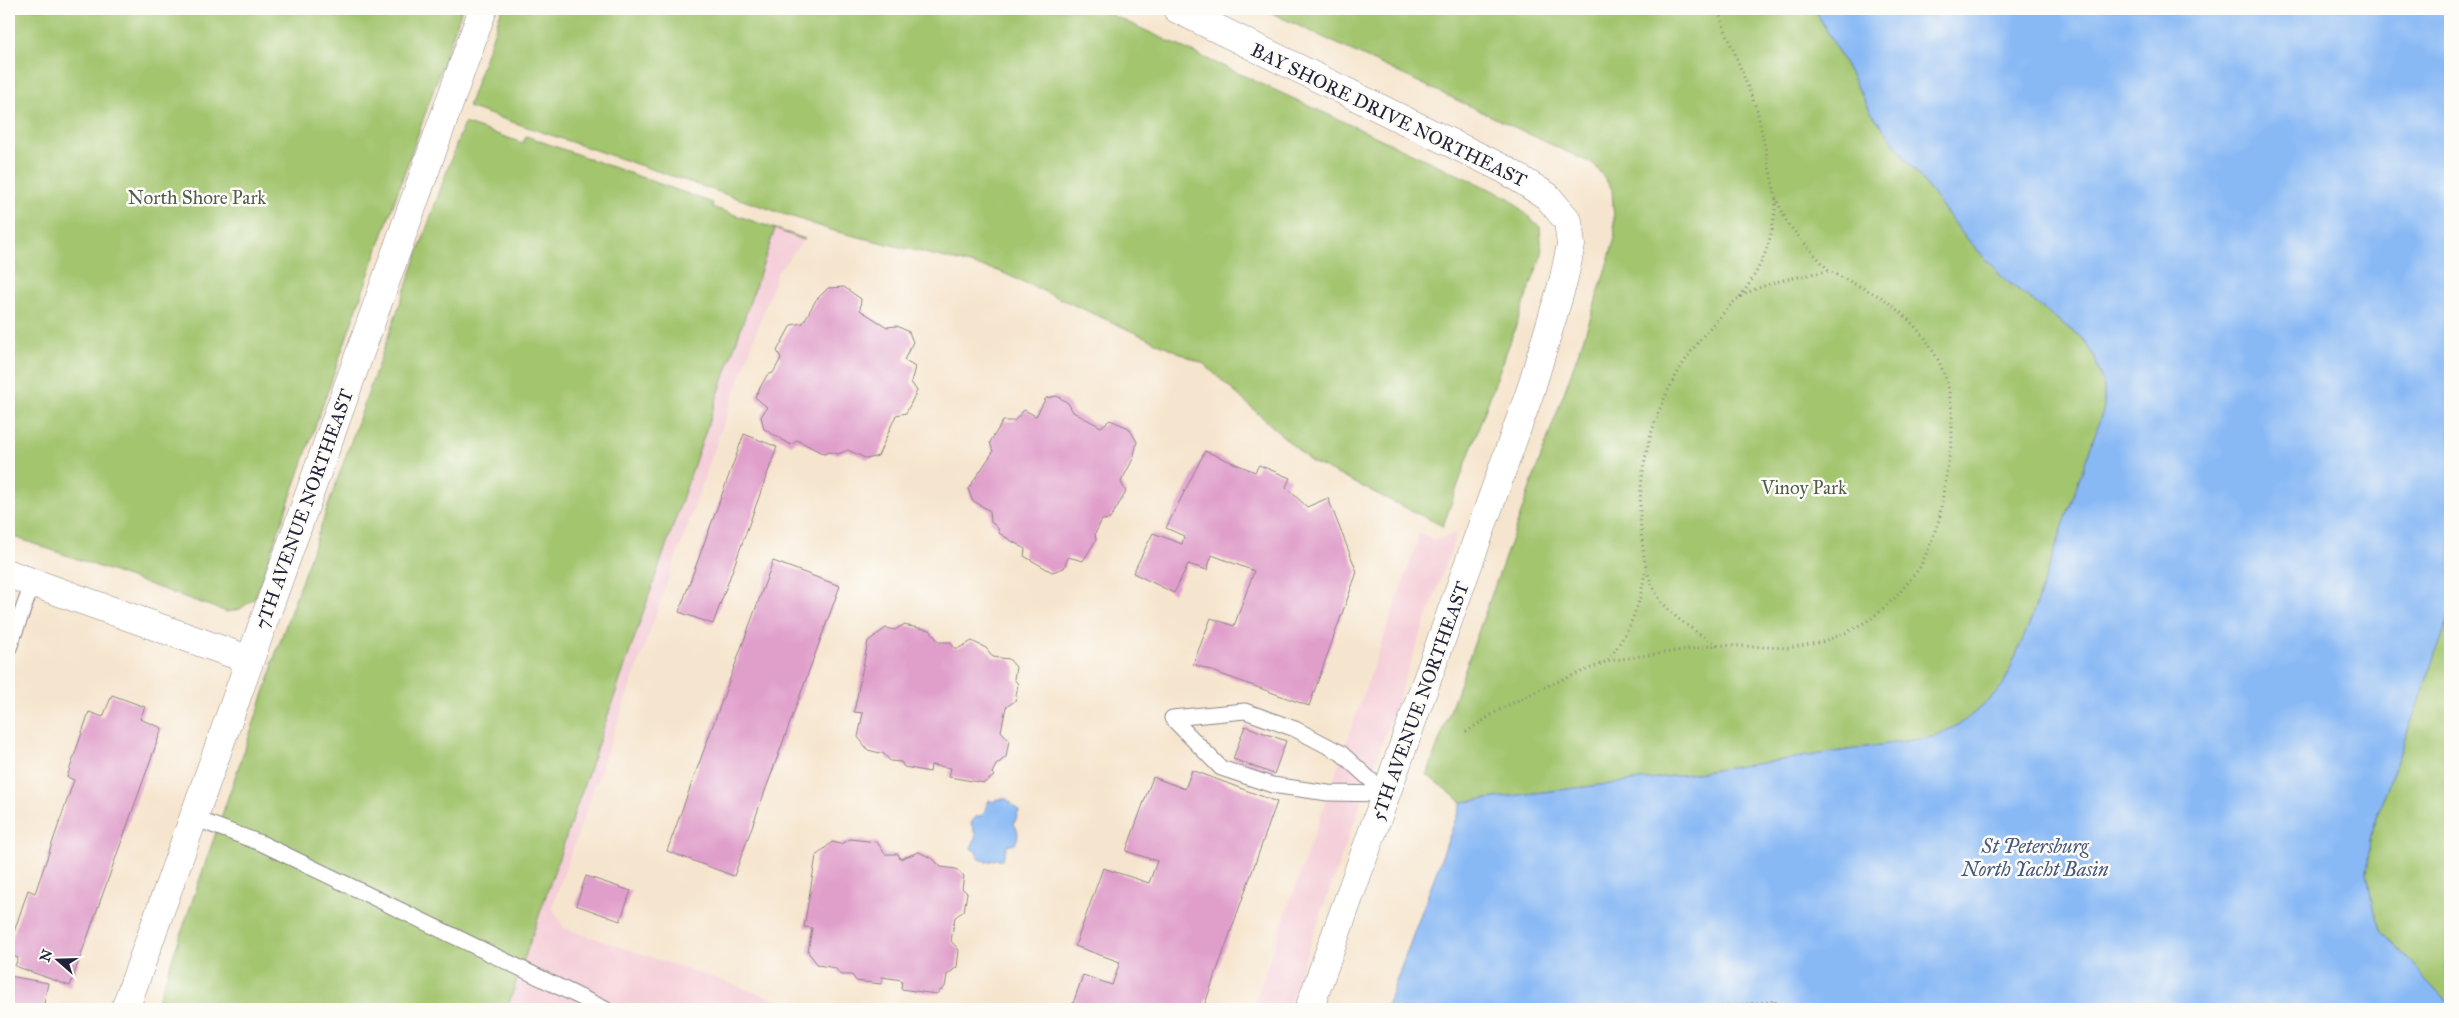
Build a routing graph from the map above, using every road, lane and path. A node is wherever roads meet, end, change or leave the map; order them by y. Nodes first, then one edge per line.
1 (483, 9) edge
2 (1177, 9) edge
3 (1717, 9) edge
4 (1776, 199) junction
5 (1829, 271) junction
6 (1739, 298) junction
7 (1530, 392) joint
8 (1645, 570) junction
9 (21, 578) edge
10 (1718, 645) junction
11 (9, 648) edge
12 (250, 660) junction
13 (1608, 661) junction
14 (1466, 732) dead end
15 (1386, 794) junction
16 (194, 818) junction
17 (125, 1009) edge
18 (605, 1009) edge
19 (1309, 1009) edge
20 (1702, 1009) edge
21 (1773, 1009) edge

1 - 12 street, 7TH AVENUE NORTHEAST
2 - 7 street, BAY SHORE DRIVE NORTHEAST
3 - 4 path
4 - 5 path
4 - 6 path
5 - 6 path
5 - 10 path
6 - 8 path
7 - 15 street, 5TH AVENUE NORTHEAST
8 - 10 path
8 - 13 path
9 - 11 lane
9 - 12 street
10 - 13 path
12 - 16 street, 7TH AVENUE NORTHEAST
13 - 14 path
15 - 15 lane
15 - 19 street, 5TH AVENUE NORTHEAST
16 - 17 street, 7TH AVENUE NORTHEAST
16 - 18 lane
20 - 21 path

